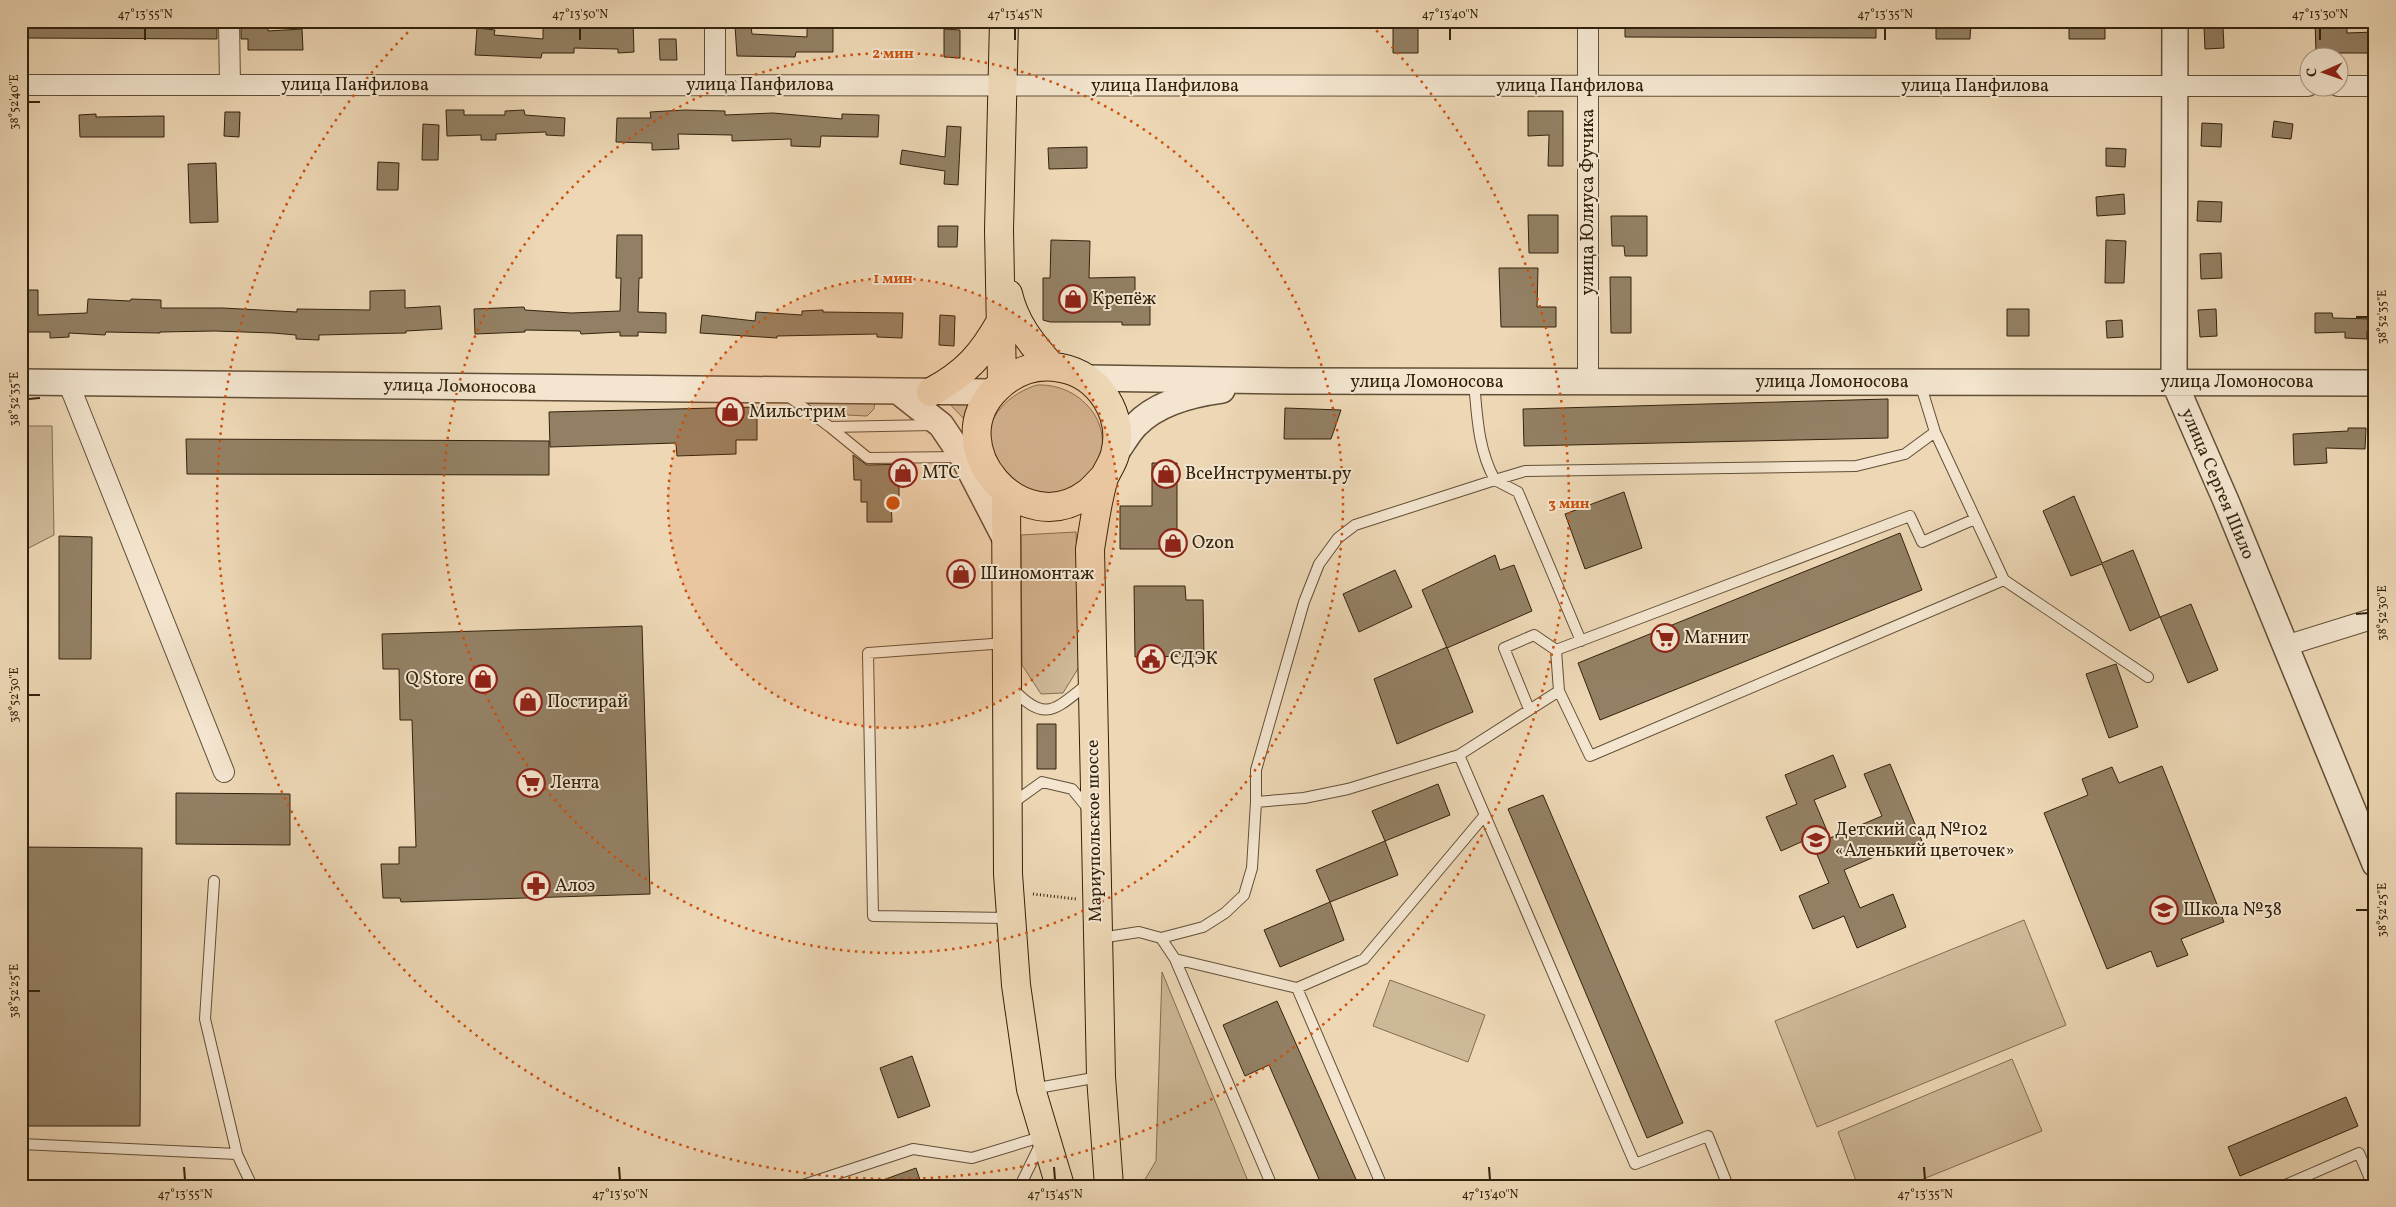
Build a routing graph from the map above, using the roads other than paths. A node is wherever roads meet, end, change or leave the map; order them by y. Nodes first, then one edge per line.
1 (229, 21) edge
2 (715, 21) edge
3 (1004, 21) edge
4 (1588, 21) edge
5 (2174, 21) edge
6 (21, 85) edge
7 (230, 85) junction
8 (715, 85) junction
9 (1003, 86) junction
10 (1588, 86) junction
11 (2174, 86) junction
12 (2298, 86) edge
13 (2348, 86) edge
14 (2375, 86) edge
15 (999, 230) junction
16 (1001, 321) junction
17 (1051, 366) junction
18 (1087, 378) junction
19 (21, 382) edge
20 (68, 382) junction
21 (1290, 382) junction
22 (1474, 382) junction
23 (1588, 382) junction
24 (1920, 382) junction
25 (2174, 382) junction
26 (2375, 383) edge
27 (998, 387) junction
28 (781, 390) junction
29 (898, 392) junction
30 (931, 392) junction
31 (941, 425) junction
32 (830, 427) junction
33 (1935, 432) junction
34 (962, 456) junction
35 (1110, 465) junction
36 (1495, 480) junction
37 (1006, 492) junction
38 (1975, 519) junction
39 (1006, 542) junction
40 (2004, 580) junction
41 (2375, 618) edge
42 (1581, 641) junction
43 (1007, 643) junction
44 (2285, 646) junction
45 (1556, 650) junction
46 (2148, 677) dead end
47 (1092, 680) junction
48 (1007, 682) junction
49 (1560, 691) junction
50 (1529, 709) junction
51 (1459, 755) junction
52 (224, 772) dead end
53 (1256, 802) junction
54 (1008, 807) junction
55 (1485, 815) junction
56 (1095, 817) junction
57 (2375, 864) edge
58 (214, 881) dead end
59 (1012, 918) junction
60 (1097, 938) junction
61 (1161, 938) junction
62 (1175, 959) junction
63 (1297, 988) junction
64 (1101, 1077) junction
65 (1031, 1089) junction
66 (1045, 1135) junction
67 (21, 1144) edge
68 (237, 1154) junction
69 (252, 1186) edge
70 (800, 1186) edge
71 (1020, 1186) edge
72 (1060, 1186) edge
73 (1109, 1186) edge
74 (1272, 1186) edge
75 (1382, 1186) edge
76 (1728, 1186) edge
77 (2284, 1186) edge
78 (2373, 1186) edge

1 - 7 street
2 - 8 street
3 - 9 main road
4 - 10 street, улица Юлиуса Фучика
5 - 11 street, улица Сергея Шило
6 - 7 street, улица Панфилова
7 - 8 street, улица Панфилова
8 - 9 street, улица Панфилова
9 - 10 street, улица Панфилова
9 - 15 main road
10 - 11 street, улица Панфилова
10 - 23 street, улица Юлиуса Фучика
11 - 12 street, улица Панфилова
11 - 25 street, улица Сергея Шило
13 - 14 street
15 - 16 main road
15 - 17 main road
16 - 27 main road
16 - 30 main road
17 - 18 main road
17 - 27 main road
18 - 21 street, улица Ломоносова
18 - 35 main road
19 - 20 street, улица Ломоносова
20 - 28 street, улица Ломоносова
20 - 52 street
21 - 22 street, улица Ломоносова
21 - 35 street, улица Ломоносова
22 - 23 street, улица Ломоносова
22 - 36 lane
23 - 24 street, улица Ломоносова
24 - 25 street, улица Ломоносова
24 - 33 lane
25 - 26 street, улица Ломоносова
25 - 44 street, улица Сергея Шило
27 - 30 street, улица Ломоносова
27 - 37 main road
28 - 29 street, улица Ломоносова
28 - 32 lane
29 - 30 street, улица Ломоносова
29 - 31 street
31 - 32 lane
31 - 34 street
32 - 34 lane
33 - 36 lane
33 - 38 lane
34 - 39 street
35 - 37 main road
35 - 47 main road, Мариупольское шоссе
36 - 42 lane
36 - 53 lane
37 - 39 main road
38 - 40 lane
38 - 42 lane
39 - 43 main road
40 - 46 lane
40 - 49 lane
41 - 44 street
42 - 45 lane
43 - 48 main road
43 - 59 lane
44 - 57 street, улица Сергея Шило
45 - 49 lane
45 - 50 lane
47 - 48 lane
47 - 56 main road, Мариупольское шоссе
48 - 54 main road
49 - 50 lane
50 - 51 lane
51 - 53 lane
51 - 55 lane
53 - 61 lane
54 - 56 lane
54 - 59 main road
55 - 63 lane
55 - 76 lane
56 - 60 main road, Мариупольское шоссе
58 - 68 lane
59 - 65 main road
60 - 61 lane
60 - 64 main road, Мариупольское шоссе
61 - 62 lane
62 - 63 lane
62 - 74 lane
63 - 75 lane
64 - 65 lane
64 - 73 main road, Мариупольское шоссе
65 - 66 main road
66 - 70 lane
66 - 71 lane
66 - 72 main road
67 - 68 lane
68 - 69 lane
77 - 78 lane

